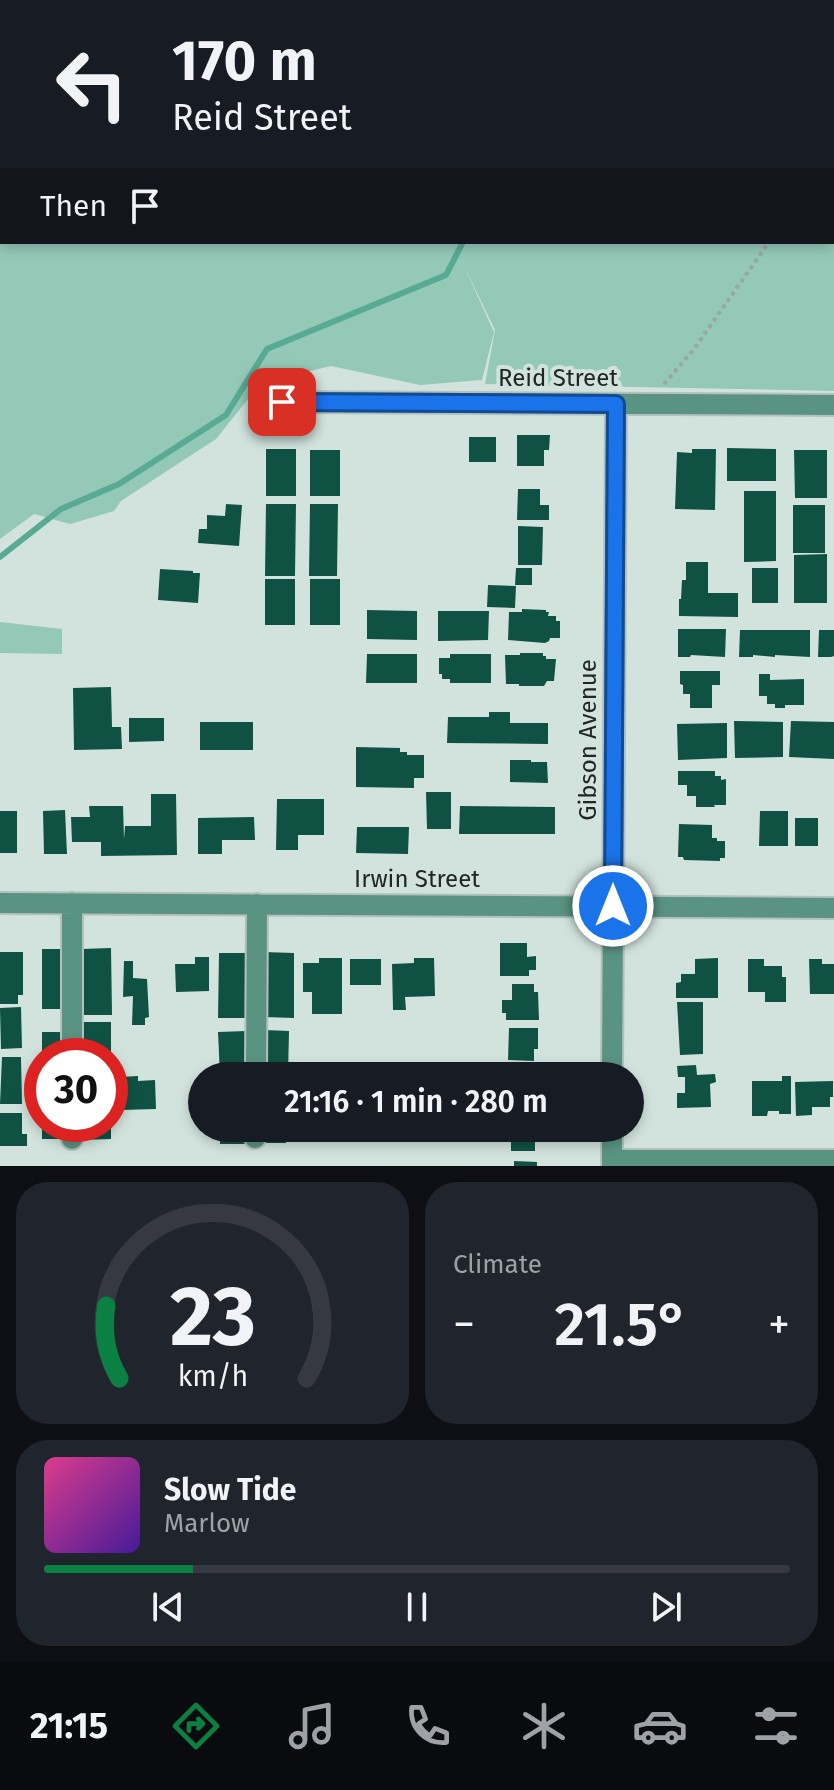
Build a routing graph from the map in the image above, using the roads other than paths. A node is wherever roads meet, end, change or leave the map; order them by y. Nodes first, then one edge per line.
1 (282, 402) dead end
2 (616, 404) junction
3 (834, 405) edge
4 (0, 903) edge
5 (72, 903) junction
6 (257, 904) junction
7 (613, 906) junction
8 (834, 908) edge
9 (72, 1038) edge
10 (256, 1062) edge
11 (612, 1062) edge
12 (612, 1142) edge
13 (834, 1160) edge
14 (612, 1163) edge

1 - 2 street, Reid Street
2 - 3 street, Reid Street
2 - 7 street, Gibson Avenue
4 - 5 street, Irwin Street
5 - 6 street, Irwin Street
5 - 9 street
6 - 7 street, Irwin Street
6 - 10 street
7 - 8 street, Irwin Street
7 - 11 street, Gibson Avenue
12 - 14 street
13 - 14 street

